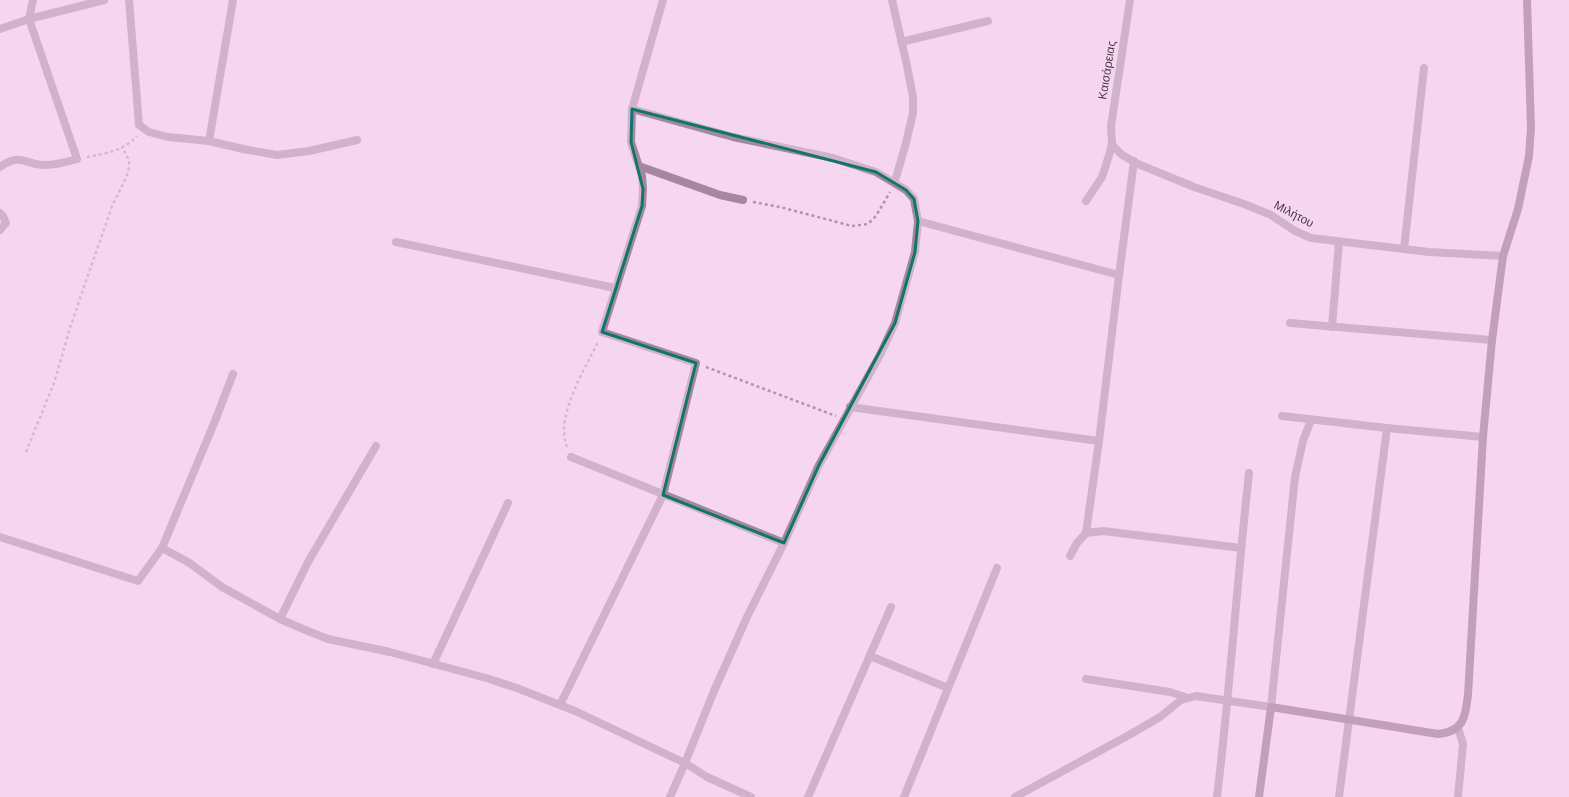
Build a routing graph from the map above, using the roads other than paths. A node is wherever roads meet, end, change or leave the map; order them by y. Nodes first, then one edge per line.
1 (32, 0) edge
2 (104, 0) edge
3 (129, 0) edge
4 (233, 0) edge
5 (663, 0) edge
6 (892, 0) edge
7 (1130, 0) edge
8 (1527, 0) edge
9 (29, 19) junction
10 (988, 21) dead end
11 (0, 29) edge
12 (902, 42) junction
13 (1424, 68) dead end
14 (632, 109) junction
15 (357, 140) dead end
16 (209, 141) junction
17 (1112, 145) junction
18 (1134, 161) junction
19 (639, 166) junction
20 (0, 167) edge
21 (895, 181) junction
22 (742, 200) road end
23 (1086, 201) dead end
24 (0, 213) edge
25 (918, 221) junction
26 (0, 230) edge
27 (396, 242) dead end
28 (1339, 242) junction
29 (1404, 249) junction
30 (1503, 256) junction
31 (1119, 275) junction
32 (615, 288) junction
33 (1290, 323) dead end
34 (1332, 327) junction
35 (1492, 340) junction
36 (233, 374) dead end
37 (850, 407) junction
38 (1282, 416) dead end
39 (1311, 420) junction
40 (1387, 428) junction
41 (1483, 437) junction
42 (1099, 441) junction
43 (376, 446) dead end
44 (571, 457) road end
45 (1250, 473) dead end
46 (663, 495) junction
47 (508, 503) dead end
48 (1086, 533) junction
49 (0, 537) edge
50 (784, 543) junction
51 (162, 548) junction
52 (1241, 548) junction
53 (1070, 556) dead end
54 (996, 568) dead end
55 (891, 607) dead end
56 (280, 619) junction
57 (870, 656) junction
58 (433, 664) junction
59 (1086, 679) dead end
60 (948, 688) junction
61 (1188, 698) junction
62 (1228, 700) junction
63 (560, 705) junction
64 (1271, 707) junction
65 (1348, 720) junction
66 (1458, 728) junction
67 (685, 763) junction
68 (670, 797) edge
69 (750, 797) edge
70 (808, 797) edge
71 (904, 797) edge
72 (1015, 797) edge
73 (1217, 797) edge
74 (1259, 797) edge
75 (1339, 797) edge
76 (1458, 797) edge

1 - 9 street
2 - 9 street
3 - 16 street
4 - 16 street
5 - 14 street
6 - 12 street
7 - 17 street, Καισάρειας
8 - 30 street
9 - 11 street
9 - 20 street
10 - 12 street
12 - 21 street
13 - 29 street
14 - 19 street
14 - 21 street
15 - 16 street
17 - 18 street, Μιλήτου
17 - 23 street, Καισάρειας
18 - 28 street, Μιλήτου
18 - 31 street
19 - 22 street
19 - 32 street
21 - 25 street
24 - 26 street
25 - 31 street
25 - 37 street
27 - 32 street
28 - 29 street, Μιλήτου
28 - 34 street
29 - 30 street, Μιλήτου
30 - 35 street
31 - 42 street
32 - 46 street
33 - 34 street
34 - 35 street
35 - 41 street
36 - 51 street
37 - 42 street
37 - 50 street
38 - 39 street
39 - 40 street
39 - 64 street
40 - 41 street
40 - 65 street
41 - 66 street
42 - 48 street
43 - 56 street
44 - 46 street
45 - 52 street
46 - 50 street
46 - 63 street
47 - 58 street
48 - 52 street
48 - 53 street
49 - 51 street
50 - 67 street
51 - 56 street
52 - 62 street
54 - 60 street
55 - 57 street
56 - 58 street
57 - 60 street
57 - 70 street
58 - 63 street
59 - 61 street
60 - 71 street
61 - 62 street
61 - 72 street
62 - 64 street
62 - 73 street
63 - 67 street
64 - 65 street
64 - 74 street
65 - 66 street
65 - 75 street
66 - 76 street
67 - 68 street
67 - 69 street

